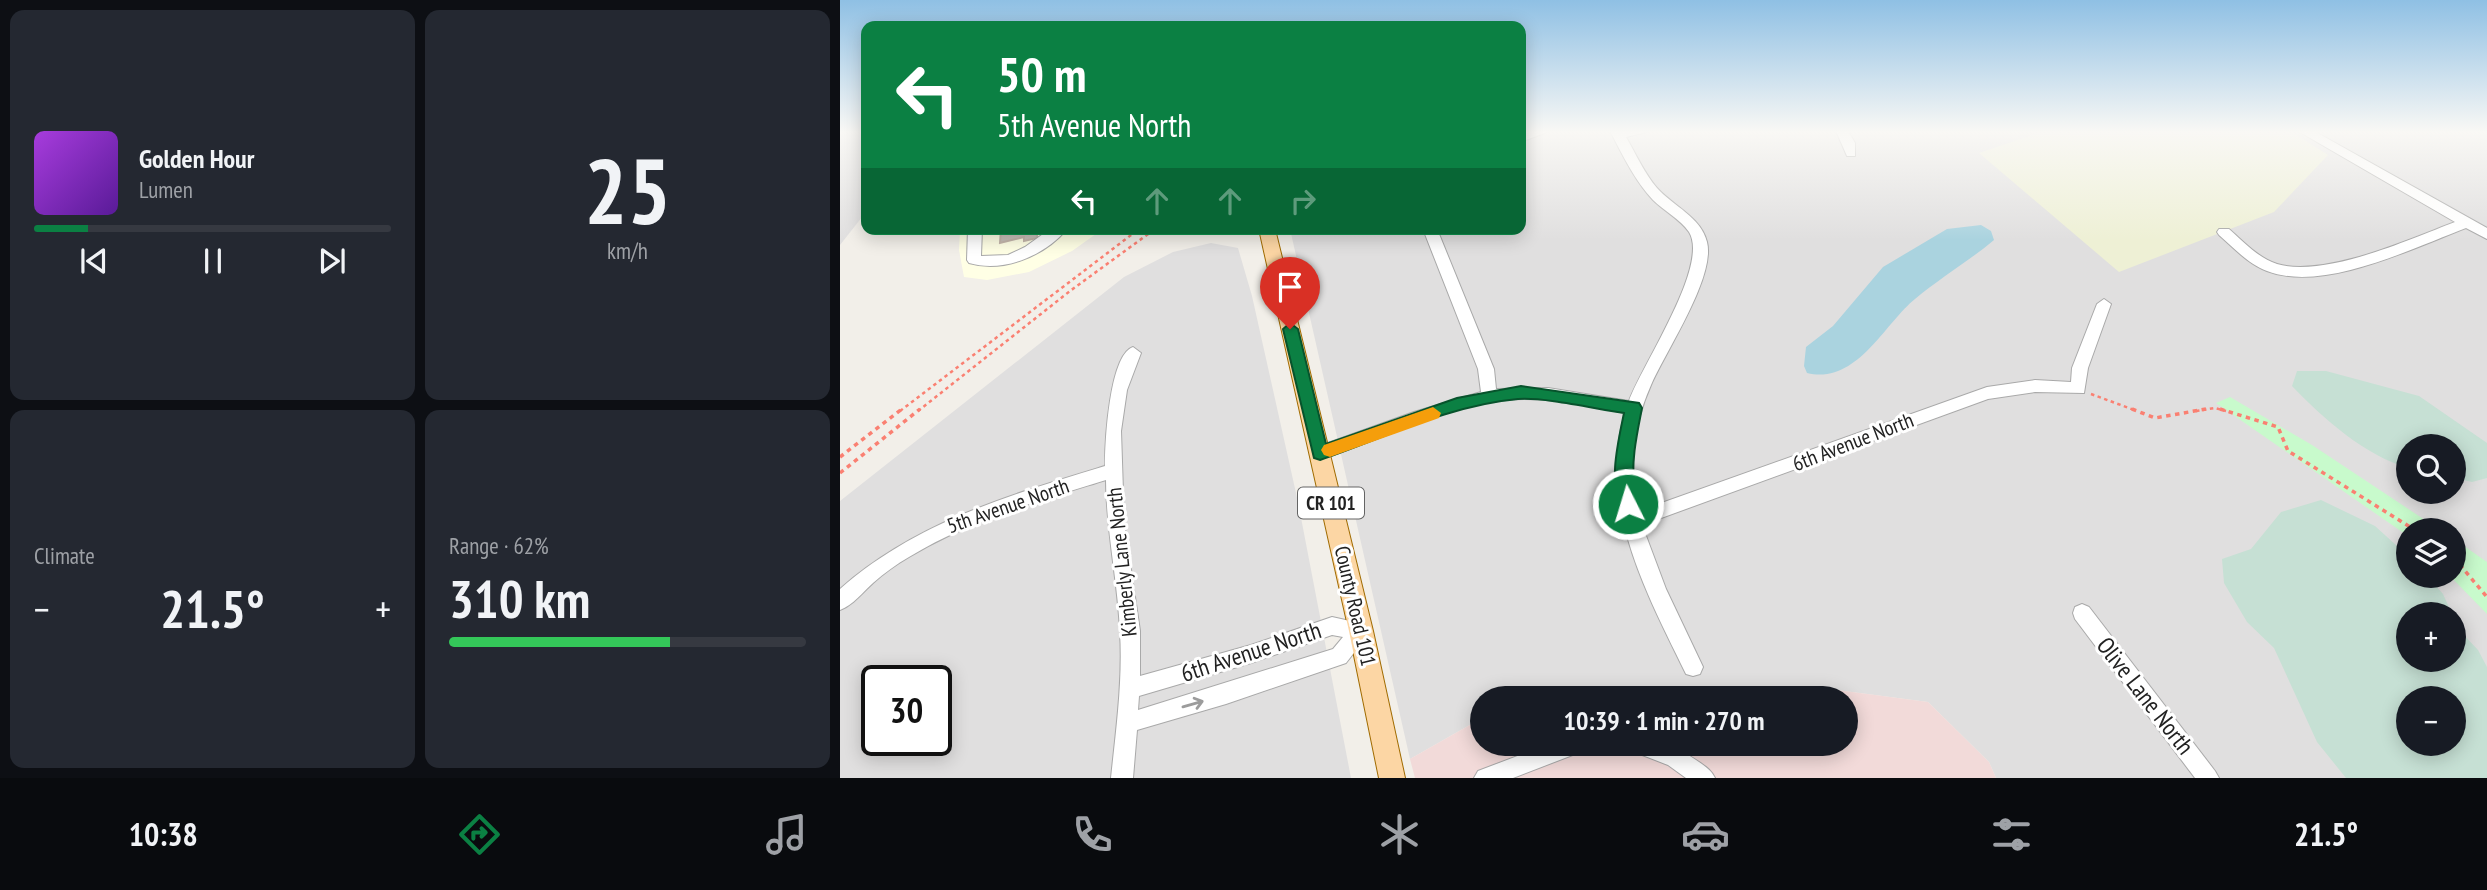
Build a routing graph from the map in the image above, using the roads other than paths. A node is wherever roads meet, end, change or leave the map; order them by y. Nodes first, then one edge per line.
1 (1637, 167) edge
2 (2368, 167) edge
3 (2466, 223) junction
4 (2224, 232) dead end
5 (2487, 234) edge
6 (975, 235) edge
7 (1052, 235) edge
8 (1268, 235) edge
9 (1432, 235) edge
10 (2104, 304) dead end
11 (1133, 354) dead end
12 (1489, 397) junction
13 (1634, 408) junction
14 (1320, 453) junction
15 (1113, 471) junction
16 (1632, 521) junction
17 (840, 601) edge
18 (2082, 613) dead end
19 (1361, 631) junction
20 (1693, 667) dead end
21 (1130, 689) junction
22 (1127, 723) junction
23 (1544, 756) edge
24 (1671, 756) edge
25 (1122, 778) edge
26 (1392, 778) edge
27 (1485, 778) edge
28 (1704, 778) edge
29 (2208, 778) edge

1 - 13 street
2 - 3 street
3 - 4 street
3 - 5 street
6 - 7 street
8 - 14 main road, County Road 101 / CR 101
9 - 12 street
10 - 16 street, 6th Avenue North
11 - 15 street, Kimberly Lane North
12 - 13 street
12 - 14 street
13 - 16 street
14 - 19 main road, County Road 101 / CR 101
15 - 17 street, 5th Avenue North
15 - 21 street, Kimberly Lane North
16 - 20 street
18 - 29 street, Olive Lane North
19 - 21 street, 6th Avenue North
22 -> 19 street, 6th Avenue North
19 - 26 main road, County Road 101 / CR 101
21 - 22 street
22 - 25 street
23 - 27 street
24 - 28 street

